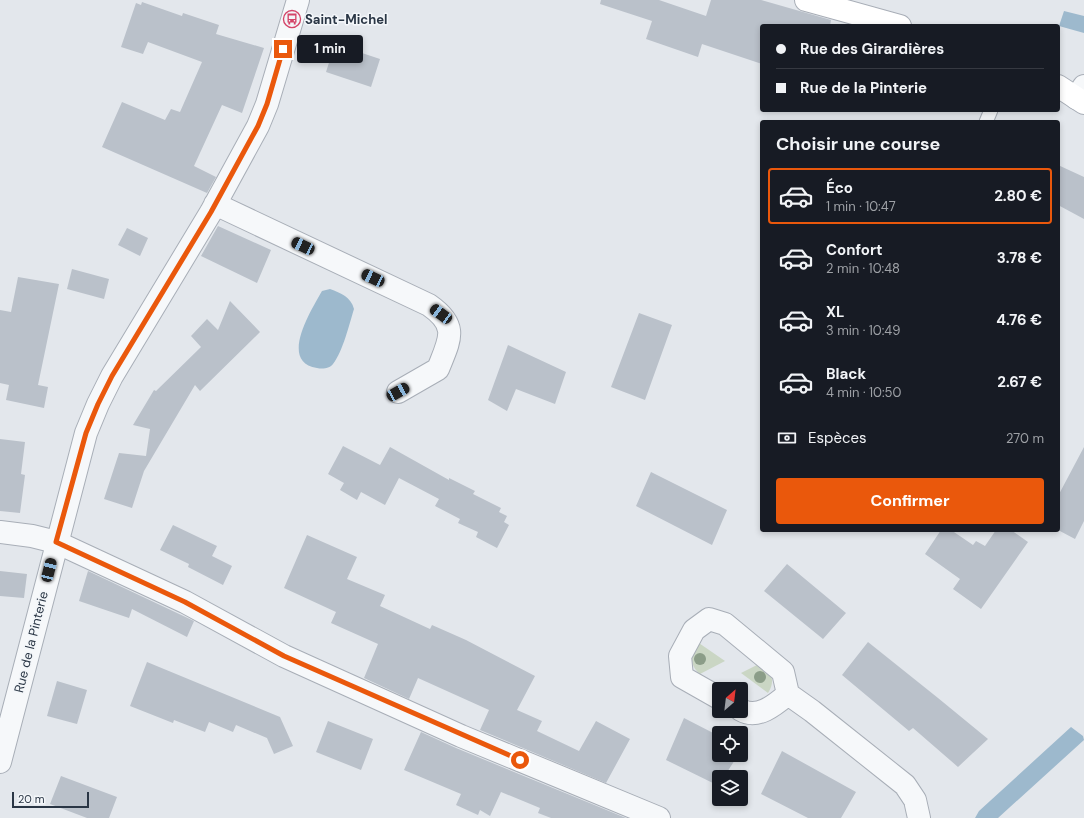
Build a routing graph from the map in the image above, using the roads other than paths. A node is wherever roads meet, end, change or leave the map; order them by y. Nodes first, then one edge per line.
1 (298, 0) edge
2 (806, 0) edge
3 (893, 24) edge
4 (1060, 87) edge
5 (1081, 96) edge
6 (215, 204) junction
7 (398, 392) dead end
8 (0, 532) edge
9 (56, 542) junction
10 (712, 694) edge
11 (788, 694) junction
12 (748, 713) edge
13 (0, 762) edge
14 (659, 818) edge
15 (919, 818) edge

1 - 6 street, Rue de la Pinterie
2 - 3 street
4 - 5 street
6 - 7 street
6 - 9 street, Rue de la Pinterie
8 - 9 street
9 - 13 street, Rue de la Pinterie
9 - 14 street
10 - 11 street
11 - 12 street
11 - 15 street

